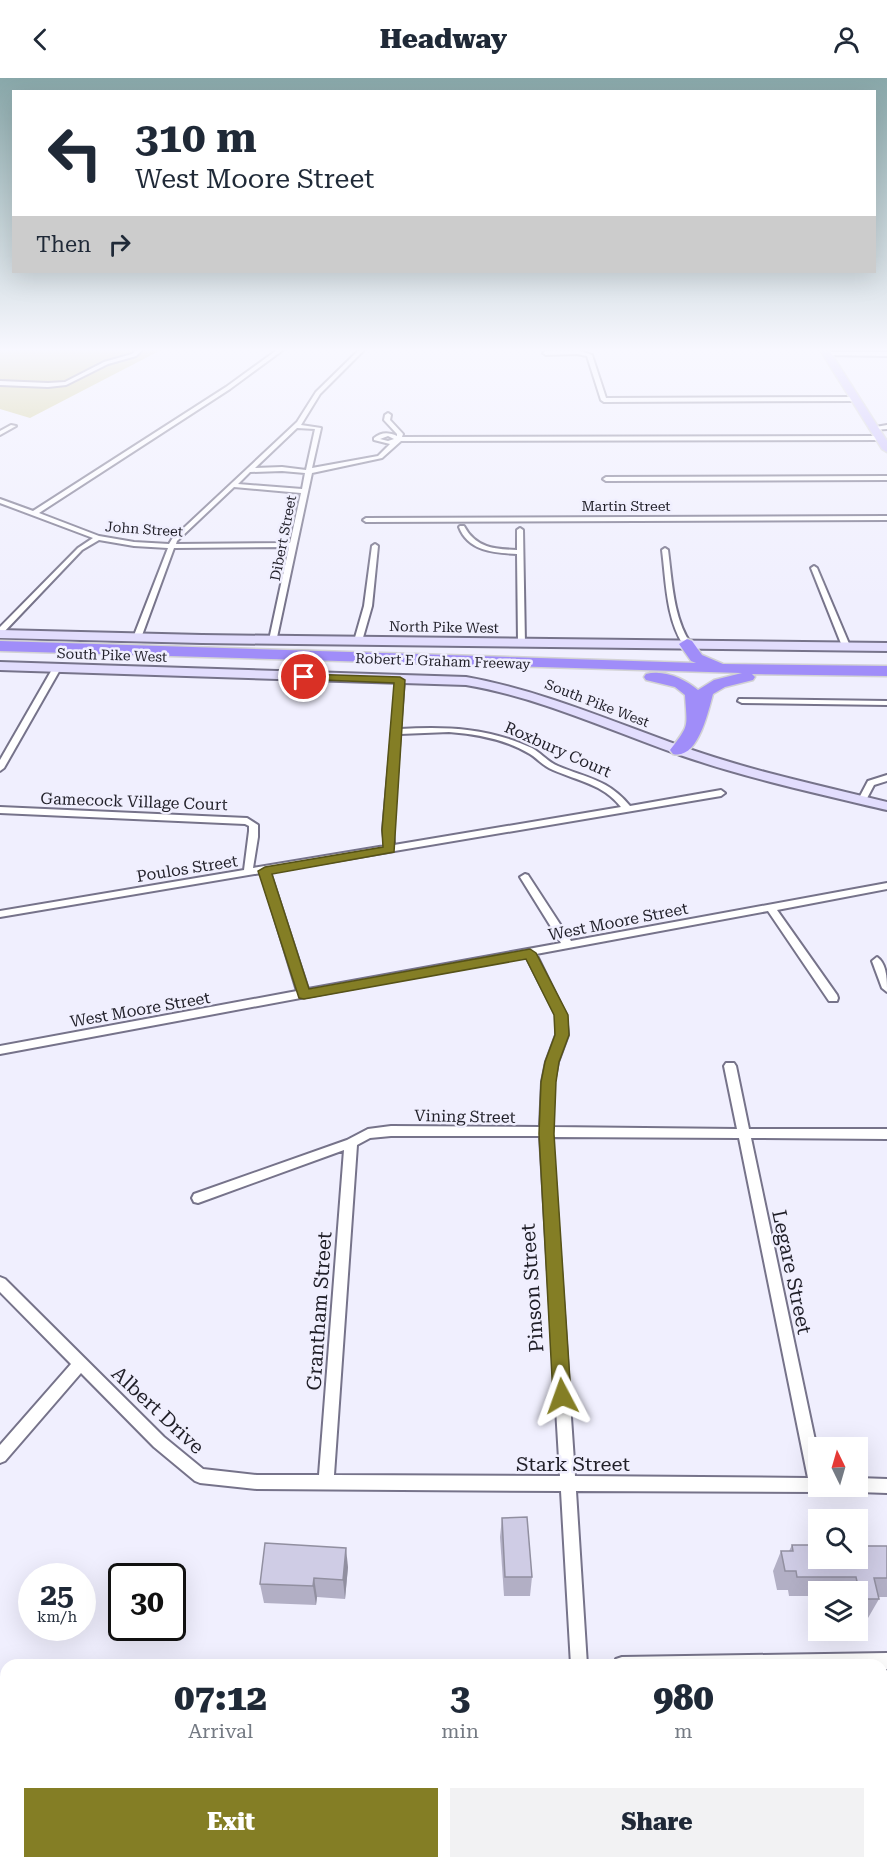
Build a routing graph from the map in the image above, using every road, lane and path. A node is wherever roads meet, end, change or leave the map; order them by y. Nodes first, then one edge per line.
1 (157, 434) edge
2 (287, 434) edge
3 (317, 434) edge
4 (400, 434) edge
5 (877, 434) edge
6 (880, 438) junction
7 (399, 439) junction
8 (887, 449) edge
9 (247, 470) junction
10 (309, 472) junction
11 (887, 478) edge
12 (606, 479) dead end
13 (231, 485) junction
14 (305, 491) junction
15 (0, 501) edge
16 (34, 513) junction
17 (887, 518) edge
18 (366, 519) dead end
19 (462, 527) dead end
20 (520, 530) dead end
21 (98, 538) junction
22 (172, 545) junction
23 (294, 545) junction
24 (375, 546) dead end
25 (665, 550) dead end
26 (519, 552) junction
27 (814, 568) dead end
28 (0, 632) edge
29 (137, 638) junction
30 (273, 640) junction
31 (358, 641) junction
32 (522, 642) junction
33 (0, 645) edge
34 (846, 646) junction
35 (887, 646) edge
36 (689, 649) junction
37 (0, 655) edge
38 (0, 666) edge
39 (57, 668) junction
40 (631, 670) junction
41 (887, 671) edge
42 (768, 672) junction
43 (887, 676) edge
44 (400, 680) junction
45 (742, 702) dead end
46 (887, 703) edge
47 (695, 726) junction
48 (396, 732) junction
49 (679, 750) junction
50 (0, 768) edge
51 (887, 778) edge
52 (721, 793) dead end
53 (862, 800) junction
54 (887, 806) edge
55 (627, 808) junction
56 (0, 810) edge
57 (390, 849) junction
58 (265, 871) junction
59 (249, 873) junction
60 (525, 877) dead end
61 (887, 886) edge
62 (770, 907) junction
63 (0, 914) edge
64 (568, 945) junction
65 (530, 953) junction
66 (877, 961) dead end
67 (887, 988) edge
68 (304, 995) junction
69 (832, 998) dead end
70 (0, 1050) edge
71 (729, 1066) dead end
72 (546, 1134) junction
73 (887, 1134) edge
74 (743, 1135) junction
75 (351, 1143) junction
76 (198, 1198) dead end
77 (0, 1282) edge
78 (81, 1364) junction
79 (808, 1438) edge
80 (0, 1456) edge
81 (326, 1482) junction
82 (568, 1485) junction
83 (808, 1485) edge
84 (868, 1485) edge
85 (887, 1486) edge
86 (579, 1659) edge

1 - 16 street
2 - 9 street
3 - 10 street, Dibert Street
4 - 7 street
5 - 6 main road
6 - 7 street
6 - 8 main road
7 - 10 street
9 - 10 street
9 - 13 street
10 - 14 street, Dibert Street
11 - 12 street
13 - 14 street
13 - 22 street
14 - 23 street, Dibert Street
15 - 16 street, John Street
16 - 21 street, John Street
17 - 18 street, Martin Street
19 - 26 street
20 - 26 street
21 - 22 street, John Street
21 - 28 street
22 - 23 street, John Street
22 - 29 street
23 - 30 street, Dibert Street
24 - 31 street
25 - 36 street
26 - 32 street
27 - 34 street
28 - 29 main road, North Pike West
29 - 30 main road, North Pike West
30 - 31 main road, North Pike West
31 - 32 main road, North Pike West
32 - 36 main road, North Pike West
33 - 40 highway, Robert E Graham Freeway
34 - 35 main road, North Pike West
34 - 36 main road, North Pike West
36 - 40 highway
36 - 42 highway
37 - 40 highway, Robert E Graham Freeway
38 - 39 main road, South Pike West
39 - 44 main road, South Pike West
39 - 50 street
40 - 42 highway, Robert E Graham Freeway
40 - 47 highway
41 - 42 highway, Robert E Graham Freeway
42 - 43 highway, Robert E Graham Freeway
42 - 47 highway
44 - 48 street
44 - 49 main road, South Pike West
45 - 46 street
47 - 49 highway
48 - 55 street, Roxbury Court
48 - 57 street
49 - 53 main road, South Pike West
51 - 53 street
52 - 55 street, Poulos Street
53 - 54 main road, South Pike West
55 - 57 street, Poulos Street
56 - 59 street, Gamecock Village Court
57 - 58 street, Poulos Street
58 - 59 street, Poulos Street
58 - 68 street
59 - 63 street, Poulos Street
60 - 64 street
61 - 62 street, West Moore Street
62 - 64 street, West Moore Street
62 - 69 street
64 - 65 street, West Moore Street
65 - 68 street, West Moore Street
65 - 72 street, Pinson Street
66 - 67 street
68 - 70 street, West Moore Street
71 - 74 street, Legare Street
72 - 74 street, Vining Street
72 - 75 street, Vining Street
72 - 82 street, Pinson Street
73 - 74 street, Vining Street
74 - 79 street, Legare Street
75 - 76 street, Vining Street
75 - 81 street, Grantham Street
77 - 78 street, Albert Drive
78 - 80 street
78 - 81 street, Albert Drive
81 - 82 street, Stark Street
82 - 83 street, Stark Street
82 - 86 street, Pinson Street
84 - 85 street

